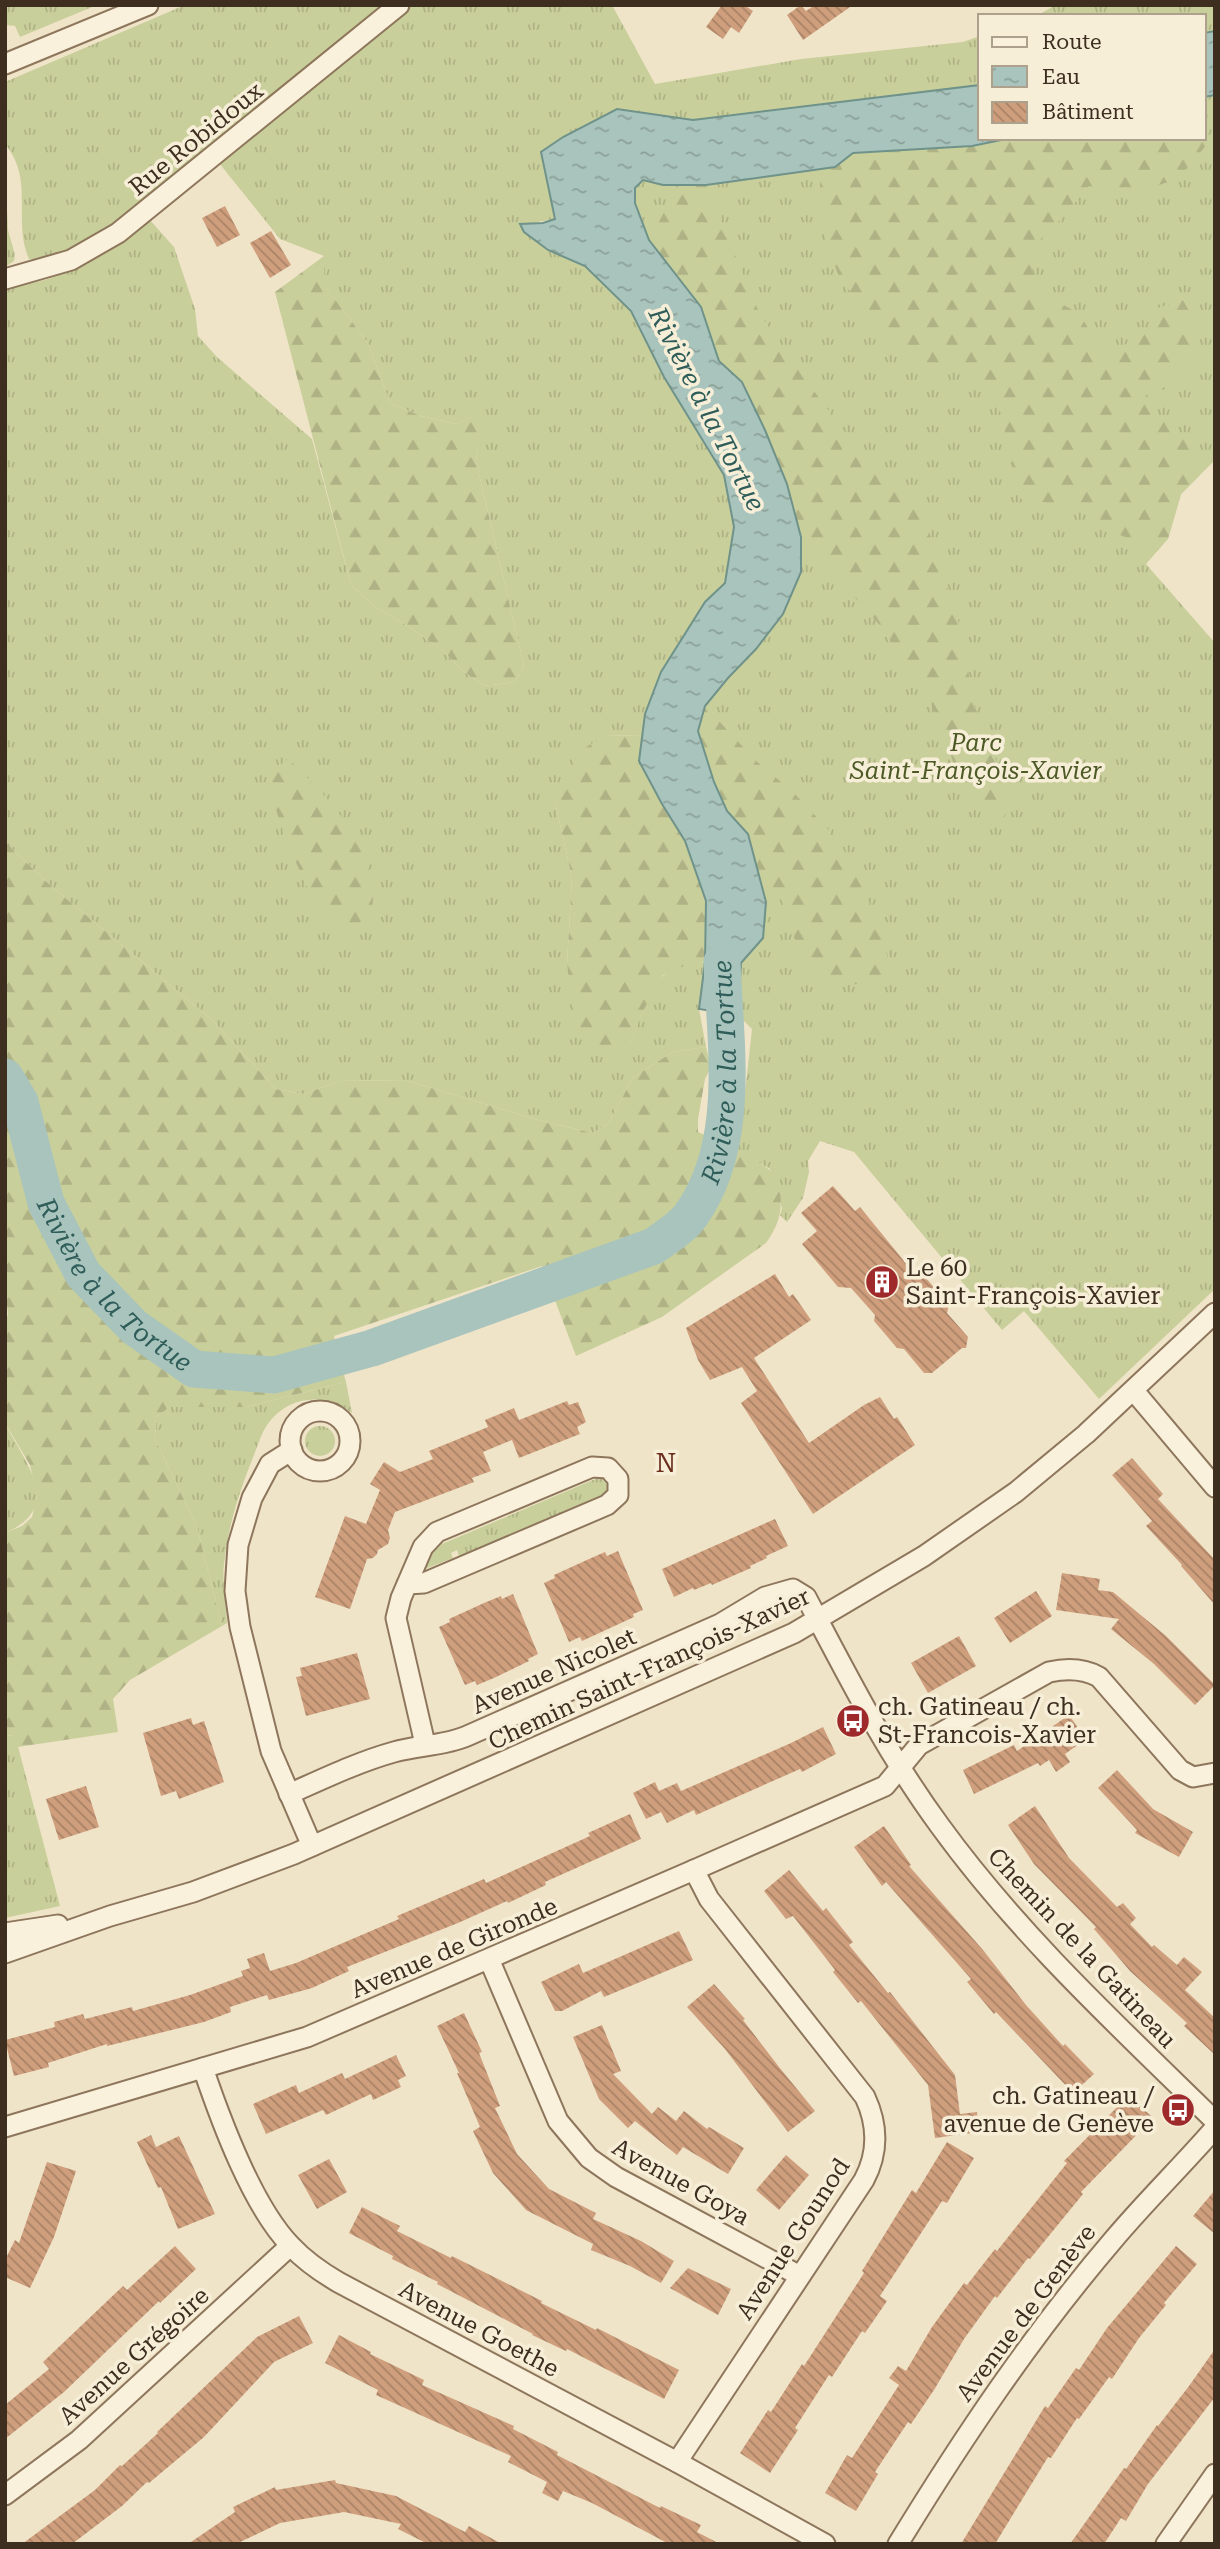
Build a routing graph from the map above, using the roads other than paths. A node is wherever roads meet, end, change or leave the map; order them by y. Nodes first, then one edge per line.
1 (148, 5) edge
2 (399, 5) edge
3 (5, 64) edge
4 (5, 279) edge
5 (1215, 1313) edge
6 (1133, 1391) junction
7 (292, 1450) dead end
8 (1215, 1487) edge
9 (407, 1584) junction
10 (817, 1620) junction
11 (425, 1744) junction
12 (901, 1767) junction
13 (1215, 1773) edge
14 (289, 1794) junction
15 (312, 1846) junction
16 (694, 1870) junction
17 (110, 1916) junction
18 (5, 1933) edge
19 (5, 1953) edge
20 (489, 1959) junction
21 (203, 2068) junction
22 (1215, 2121) edge
23 (5, 2127) edge
24 (1215, 2128) edge
25 (290, 2246) junction
26 (800, 2276) junction
27 (677, 2462) junction
28 (1215, 2474) edge
29 (5, 2495) edge
30 (825, 2544) edge
31 (898, 2544) edge
32 (1166, 2544) edge

1 - 3 street
2 - 4 street, Rue Robidoux
5 - 6 street, Chemin Saint-François-Xavier
6 - 8 street
6 - 10 street, Chemin Saint-François-Xavier
7 - 14 street
9 - 9 street
9 - 11 street
10 - 11 street, Avenue Nicolet
10 - 12 street, Chemin de la Gatineau
10 - 15 street, Chemin Saint-François-Xavier
11 - 14 street, Avenue Nicolet
12 - 13 street, Avenue de Gironde
12 - 16 street, Avenue de Gironde
12 - 22 street, Chemin de la Gatineau
14 - 15 street
15 - 17 street, Chemin Saint-François-Xavier
16 - 20 street, Avenue de Gironde
16 - 26 street, Avenue Gounod
17 - 18 street, Chemin Saint-François-Xavier
17 - 19 street, Chemin Saint-François-Xavier
20 - 21 street, Avenue de Gironde
20 - 26 street, Avenue Goya
21 - 23 street, Avenue de Gironde
21 - 25 street, Avenue Goethe
24 - 31 street, Avenue de Genève
25 - 27 street, Avenue Goethe
25 - 29 street, Avenue Grégoire
26 - 27 street, Avenue Gounod
27 - 30 street, Avenue Goethe
28 - 32 street

